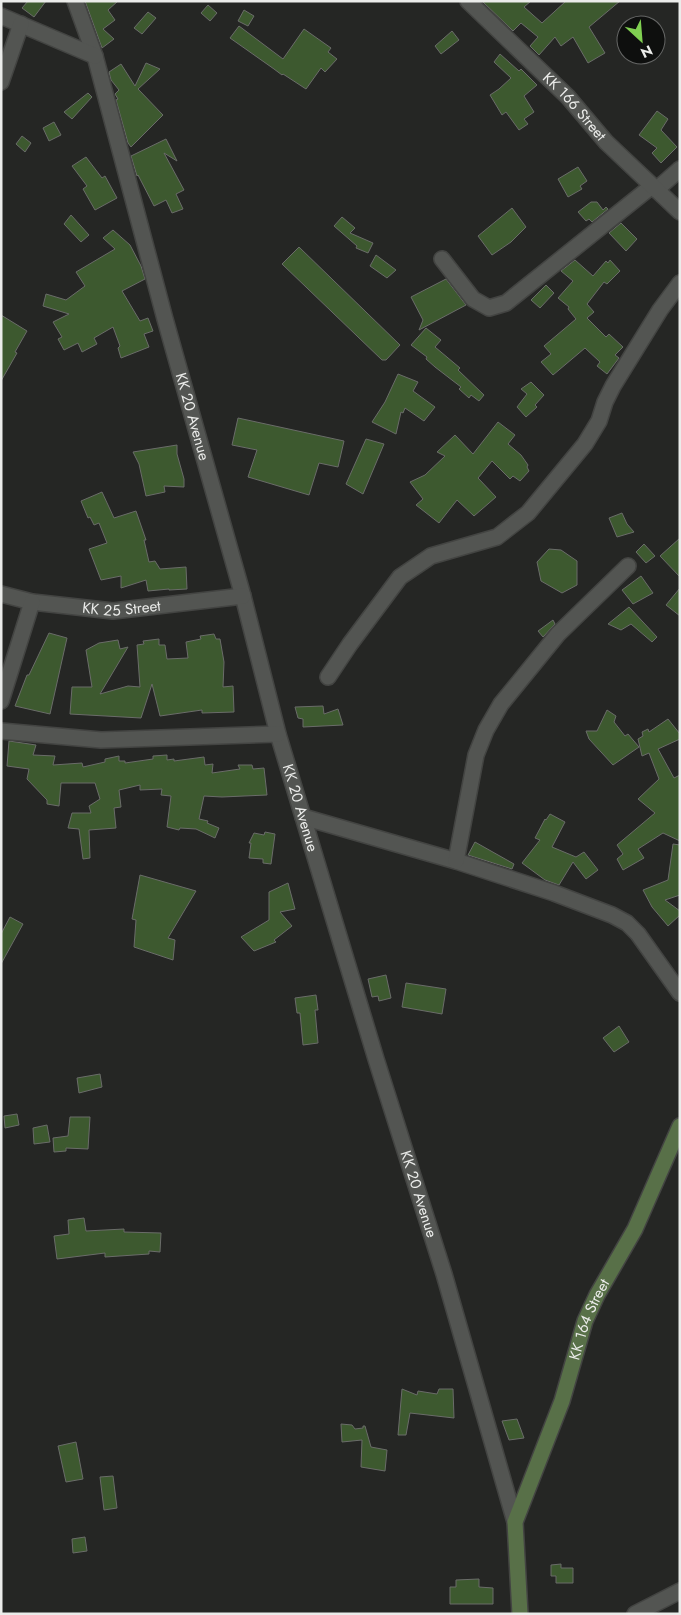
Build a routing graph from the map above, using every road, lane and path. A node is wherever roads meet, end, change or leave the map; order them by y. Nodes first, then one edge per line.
1 (75, 1) edge
2 (468, 1) edge
3 (1, 16) edge
4 (21, 24) junction
5 (95, 56) junction
6 (1, 82) edge
7 (680, 169) edge
8 (654, 188) junction
9 (680, 212) edge
10 (442, 260) dead end
11 (680, 283) edge
12 (628, 566) dead end
13 (1, 594) edge
14 (243, 596) junction
15 (32, 602) junction
16 (328, 677) dead end
17 (1, 701) edge
18 (1, 731) edge
19 (278, 734) junction
20 (303, 817) junction
21 (456, 861) junction
22 (680, 993) edge
23 (680, 1126) edge
24 (515, 1522) junction
25 (680, 1591) edge
26 (520, 1614) edge
27 (635, 1614) edge

1 - 5 street, KK 20 Avenue
2 - 8 street, KK 166 Street
3 - 4 street
4 - 5 street
4 - 6 street
5 - 14 street, KK 20 Avenue
7 - 8 street
8 - 9 street, KK 166 Street
8 - 10 street
11 - 16 street
12 - 21 street
13 - 15 street, KK 25 Street
14 - 15 street, KK 25 Street
14 - 19 street, KK 20 Avenue
15 - 17 street
18 - 19 street
19 - 20 street, KK 20 Avenue
20 - 21 street
20 - 24 street, KK 20 Avenue
21 - 22 street
23 - 24 main road, KK 164 Street
24 - 26 main road, KK 20 Avenue
25 - 27 street

